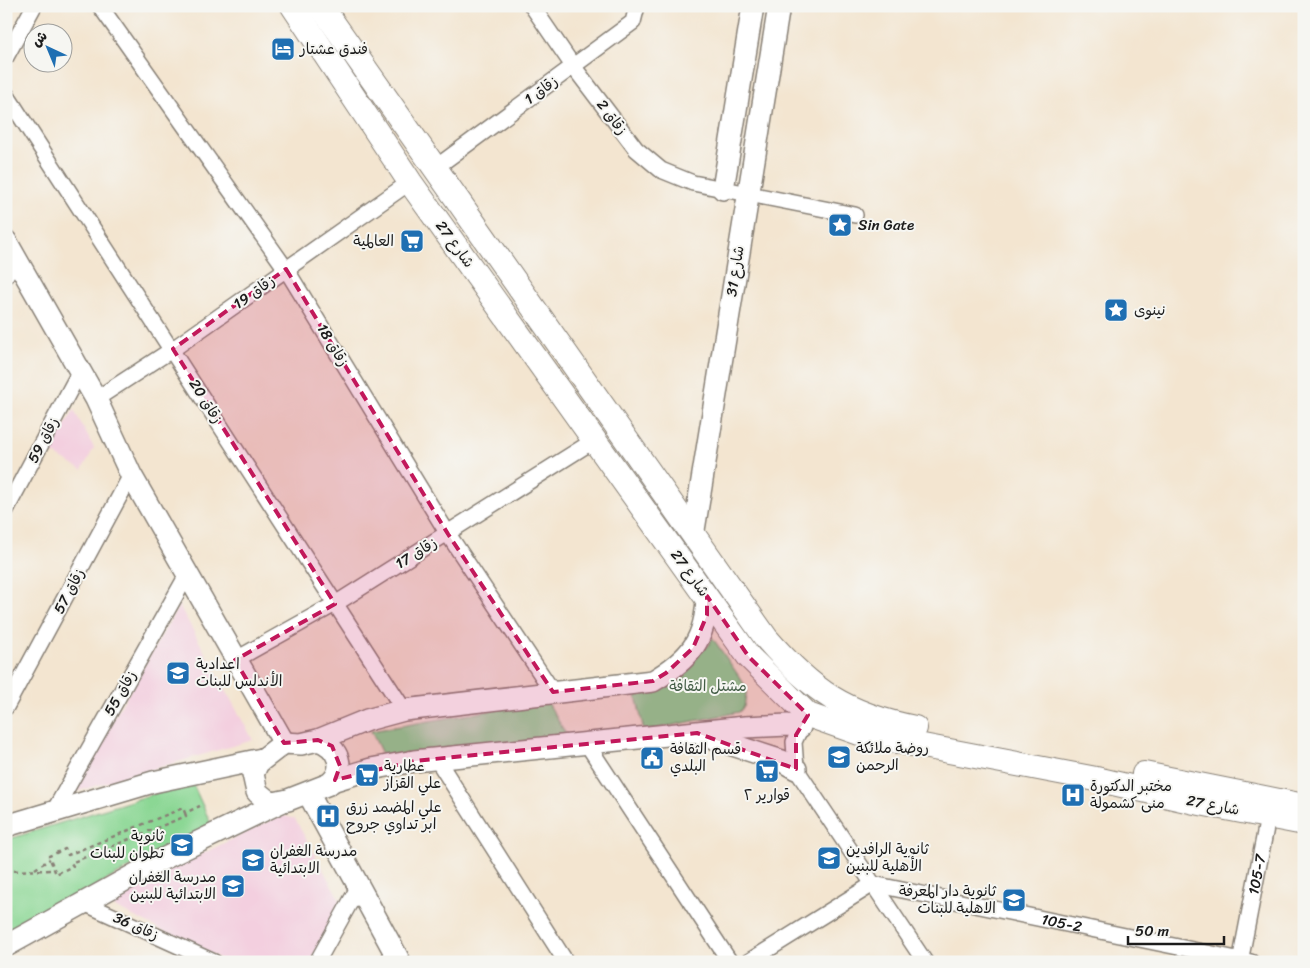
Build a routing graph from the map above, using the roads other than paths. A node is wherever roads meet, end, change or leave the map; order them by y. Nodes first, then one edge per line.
1 (34, 6) edge
2 (100, 6) edge
3 (292, 6) edge
4 (321, 6) edge
5 (532, 6) edge
6 (637, 6) edge
7 (753, 6) edge
8 (779, 6) edge
9 (6, 57) edge
10 (573, 66) junction
11 (6, 94) edge
12 (435, 168) junction
13 (410, 182) junction
14 (723, 189) junction
15 (748, 192) junction
16 (855, 215) dead end
17 (9, 258) edge
18 (286, 269) junction
19 (557, 340) junction
20 (173, 349) junction
21 (535, 356) junction
22 (80, 370) junction
23 (96, 399) junction
24 (593, 441) junction
25 (131, 476) junction
26 (6, 510) edge
27 (448, 534) junction
28 (693, 536) junction
29 (187, 575) junction
30 (707, 596) junction
31 (334, 604) junction
32 (235, 660) junction
33 (553, 692) junction
34 (6, 706) edge
35 (404, 710) junction
36 (804, 721) junction
37 (697, 733) junction
38 (318, 740) junction
39 (284, 744) junction
40 (587, 744) junction
41 (262, 758) junction
42 (438, 760) junction
43 (210, 769) junction
44 (796, 769) junction
45 (335, 780) junction
46 (255, 789) junction
47 (308, 793) junction
48 (281, 802) junction
49 (1304, 806) edge
50 (54, 811) junction
51 (1268, 816) junction
52 (1304, 823) edge
53 (6, 826) edge
54 (229, 826) junction
55 (873, 884) junction
56 (359, 886) junction
57 (84, 902) junction
58 (6, 946) edge
59 (1244, 961) edge
60 (214, 962) edge
61 (317, 962) edge
62 (400, 962) edge
63 (566, 962) edge
64 (730, 962) edge
65 (748, 962) edge
66 (925, 962) edge

1 - 9 street
2 - 18 street, زقاق 18
3 - 13 main road, شارع 27
4 - 12 main road, شارع 27
5 - 10 street, زقاق 2
6 - 10 street, زقاق 1
7 - 14 street
8 - 15 street, شارع 31
10 - 12 street, زقاق 1
10 - 14 street, زقاق 2
11 - 20 street, زقاق 20
12 - 19 main road, شارع 27
13 - 18 street, زقاق 19
13 - 21 main road, شارع 27
14 - 15 street, زقاق 2
15 - 16 street, زقاق 2
15 - 28 street, شارع 31
17 - 22 street
18 - 20 street, زقاق 19
18 - 27 street, زقاق 18
19 - 21 main road
19 - 28 main road, شارع 27
20 - 23 street, زقاق 19
20 - 31 street, زقاق 20
21 - 24 main road, شارع 27
22 - 23 street
22 - 26 street, زقاق 59
23 - 25 street
24 - 27 street, زقاق 17
24 - 30 main road, شارع 27
25 - 29 street
25 - 34 street, زقاق 57
27 - 31 street, زقاق 17
27 - 33 street, زقاق 18
28 - 49 main road, شارع 27
29 - 32 street
29 - 50 street, زقاق 55
30 - 33 street
30 - 36 main road, شارع 27
31 - 32 street, زقاق 17
31 - 35 street, زقاق 20
32 - 39 street
33 - 35 street
35 - 38 street
36 - 37 street
36 - 44 street
36 - 51 main road, شارع 27
37 - 40 street
37 - 44 street
38 - 39 street
38 - 45 street
39 - 41 street
40 - 42 street
40 - 64 street
41 - 43 street
41 - 46 street
42 - 45 street
42 - 63 street
43 - 46 street
43 - 50 street
44 - 55 street
45 - 47 street
46 - 48 street
46 - 54 street
47 - 48 street
47 - 56 street
48 - 54 street
50 - 53 street
51 - 52 main road, شارع 27
51 - 59 street, 105-7
54 - 57 street
55 - 59 street, 105-2
55 - 65 street
55 - 66 street
56 - 61 street
56 - 62 street
57 - 58 street
57 - 60 street, زقاق 36

